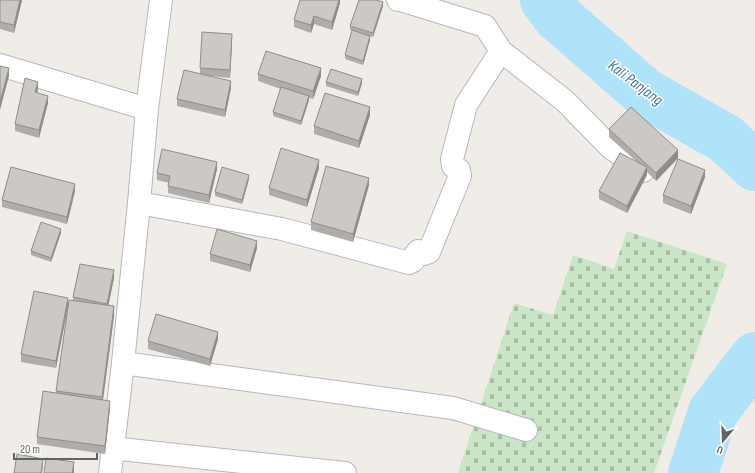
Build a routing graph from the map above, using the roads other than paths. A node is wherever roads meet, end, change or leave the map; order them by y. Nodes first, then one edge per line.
1 (161, 0) edge
2 (398, 0) edge
3 (501, 51) junction
4 (0, 65) edge
5 (147, 108) junction
6 (645, 172) edge
7 (139, 203) junction
8 (123, 363) junction
9 (526, 430) dead end
10 (112, 448) junction
11 (110, 473) edge
12 (345, 473) edge

1 - 5 street
2 - 3 street
3 - 6 street
3 - 7 street
4 - 5 street
5 - 7 street
7 - 8 street
8 - 9 street
8 - 10 street
10 - 11 street
10 - 12 street

